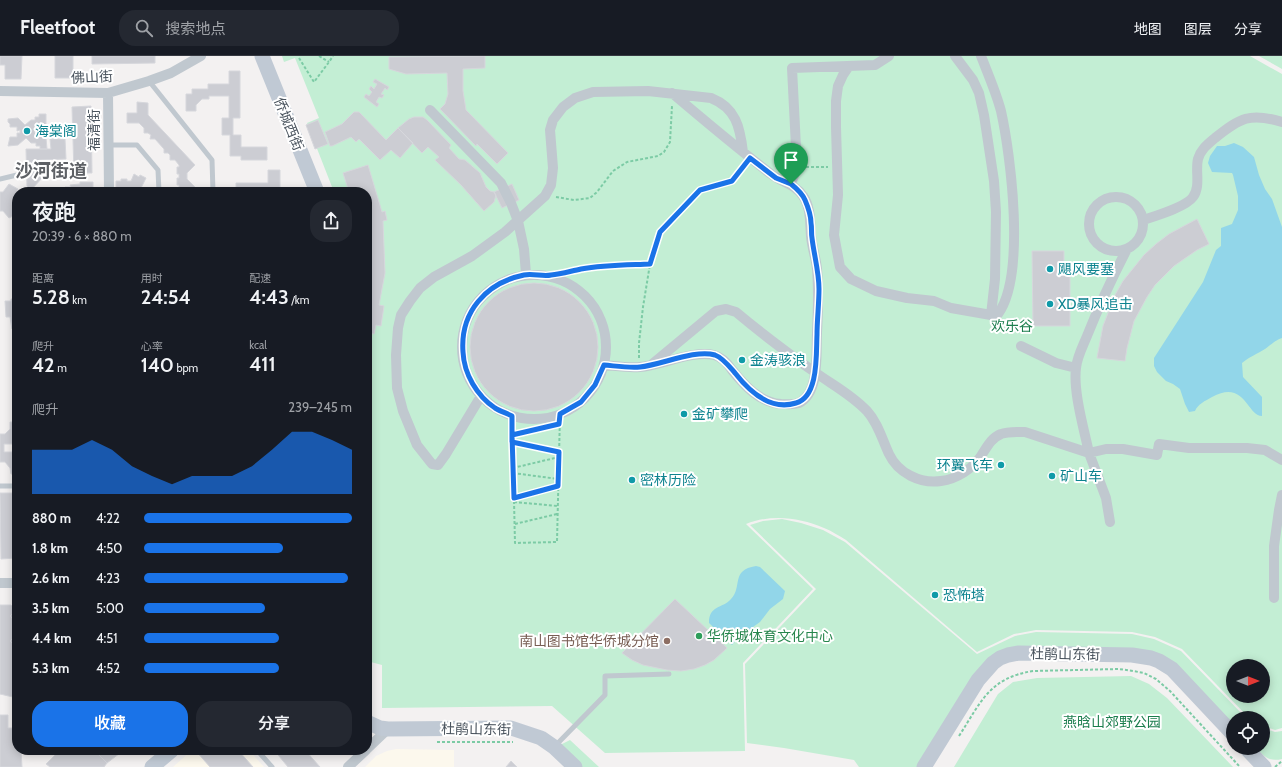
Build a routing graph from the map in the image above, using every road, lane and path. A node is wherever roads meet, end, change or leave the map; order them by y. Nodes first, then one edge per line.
1 (202, 56) edge
2 (262, 56) edge
3 (319, 56) edge
4 (333, 56) edge
5 (889, 56) edge
6 (955, 56) edge
7 (982, 56) edge
8 (299, 58) dead end
9 (329, 62) junction
10 (849, 66) junction
11 (149, 81) junction
12 (0, 92) edge
13 (108, 93) junction
14 (672, 93) junction
15 (430, 110) dead end
16 (1282, 122) edge
17 (108, 145) junction
18 (747, 155) junction
19 (1009, 160) junction
20 (991, 164) junction
21 (837, 166) junction
22 (797, 168) junction
23 (21, 174) dead end
24 (0, 179) edge
25 (791, 184) junction
26 (108, 187) edge
27 (159, 187) edge
28 (212, 187) edge
29 (315, 187) edge
30 (545, 196) junction
31 (1143, 220) junction
32 (518, 221) junction
33 (1127, 250) junction
34 (650, 264) junction
35 (526, 274) junction
36 (549, 276) junction
37 (991, 315) junction
38 (1021, 346) dead end
39 (604, 365) junction
40 (651, 365) junction
41 (639, 367) junction
42 (1076, 368) junction
43 (815, 373) junction
44 (481, 396) junction
45 (512, 416) junction
46 (560, 419) junction
47 (512, 435) junction
48 (512, 442) junction
49 (559, 452) junction
50 (1089, 453) junction
51 (559, 457) junction
52 (1282, 460) edge
53 (513, 468) junction
54 (513, 473) junction
55 (558, 479) junction
56 (0, 486) edge
57 (12, 486) edge
58 (558, 486) junction
59 (1282, 495) edge
60 (514, 498) junction
61 (514, 502) junction
62 (558, 506) junction
63 (557, 514) junction
64 (1110, 522) dead end
65 (515, 524) junction
66 (0, 583) edge
67 (12, 583) edge
68 (1274, 598) dead end
69 (669, 674) dead end
70 (372, 724) edge
71 (1226, 727) edge
72 (388, 729) junction
73 (959, 736) dead end
74 (433, 742) dead end
75 (517, 743) dead end
76 (372, 744) edge
77 (554, 747) junction
78 (166, 755) edge
79 (261, 755) edge
80 (360, 755) edge
81 (1253, 755) edge
82 (1282, 761) edge
83 (152, 767) edge
84 (272, 767) edge
85 (348, 767) edge
86 (575, 767) edge
87 (924, 767) edge
88 (1240, 767) edge
89 (1264, 767) edge
90 (1275, 767) edge

1 - 11 street, 佛山街
2 - 29 street, 侨城西街
3 - 9 path
4 - 9 path
5 - 10 street
6 - 20 street
7 - 19 street
8 - 9 path
10 - 21 street
10 - 22 street
11 - 13 street, 佛山街
11 - 28 lane
12 - 13 street, 佛山街
13 - 17 street, 福清街
14 - 18 street
14 - 18 street
14 - 30 path
14 - 30 street
15 - 32 street
16 - 31 street
17 - 26 street, 福清街
17 - 27 lane
18 - 25 street
18 - 34 path
19 - 20 street
19 - 37 street
20 - 37 street
21 - 22 path
21 - 37 street
22 - 25 street
23 - 24 lane
25 - 43 street
30 - 32 street
31 - 33 street
31 - 33 street
32 - 35 street
32 - 44 street
33 - 42 street
34 - 36 path
34 - 41 path
35 - 36 street
35 - 44 street
36 - 39 street
38 - 42 street
39 - 41 street
39 - 46 street
40 - 41 street
40 - 43 street
40 - 43 street
42 - 50 street
43 - 50 street
44 - 45 street
45 - 46 street
45 - 47 path
46 - 47 path
46 - 49 path
47 - 48 path
48 - 49 path
48 - 53 path
49 - 51 path
50 - 52 street
50 - 64 street
51 - 53 path
51 - 55 path
53 - 54 path
54 - 55 path
54 - 60 path
55 - 58 path
56 - 57 lane
58 - 60 path
58 - 62 path
59 - 68 street
60 - 61 path
61 - 62 path
61 - 65 path
62 - 63 path
63 - 65 path
63 - 65 path
66 - 67 street
69 - 77 lane
70 - 72 street, 杜鹃山东街
71 - 87 street, 杜鹃山东街
72 - 76 street
72 - 77 street, 杜鹃山东街
73 - 88 path
74 - 75 path
77 - 86 street, 杜鹃山东街
78 - 83 street
79 - 84 lane
80 - 85 street
81 - 89 street
82 - 90 path

